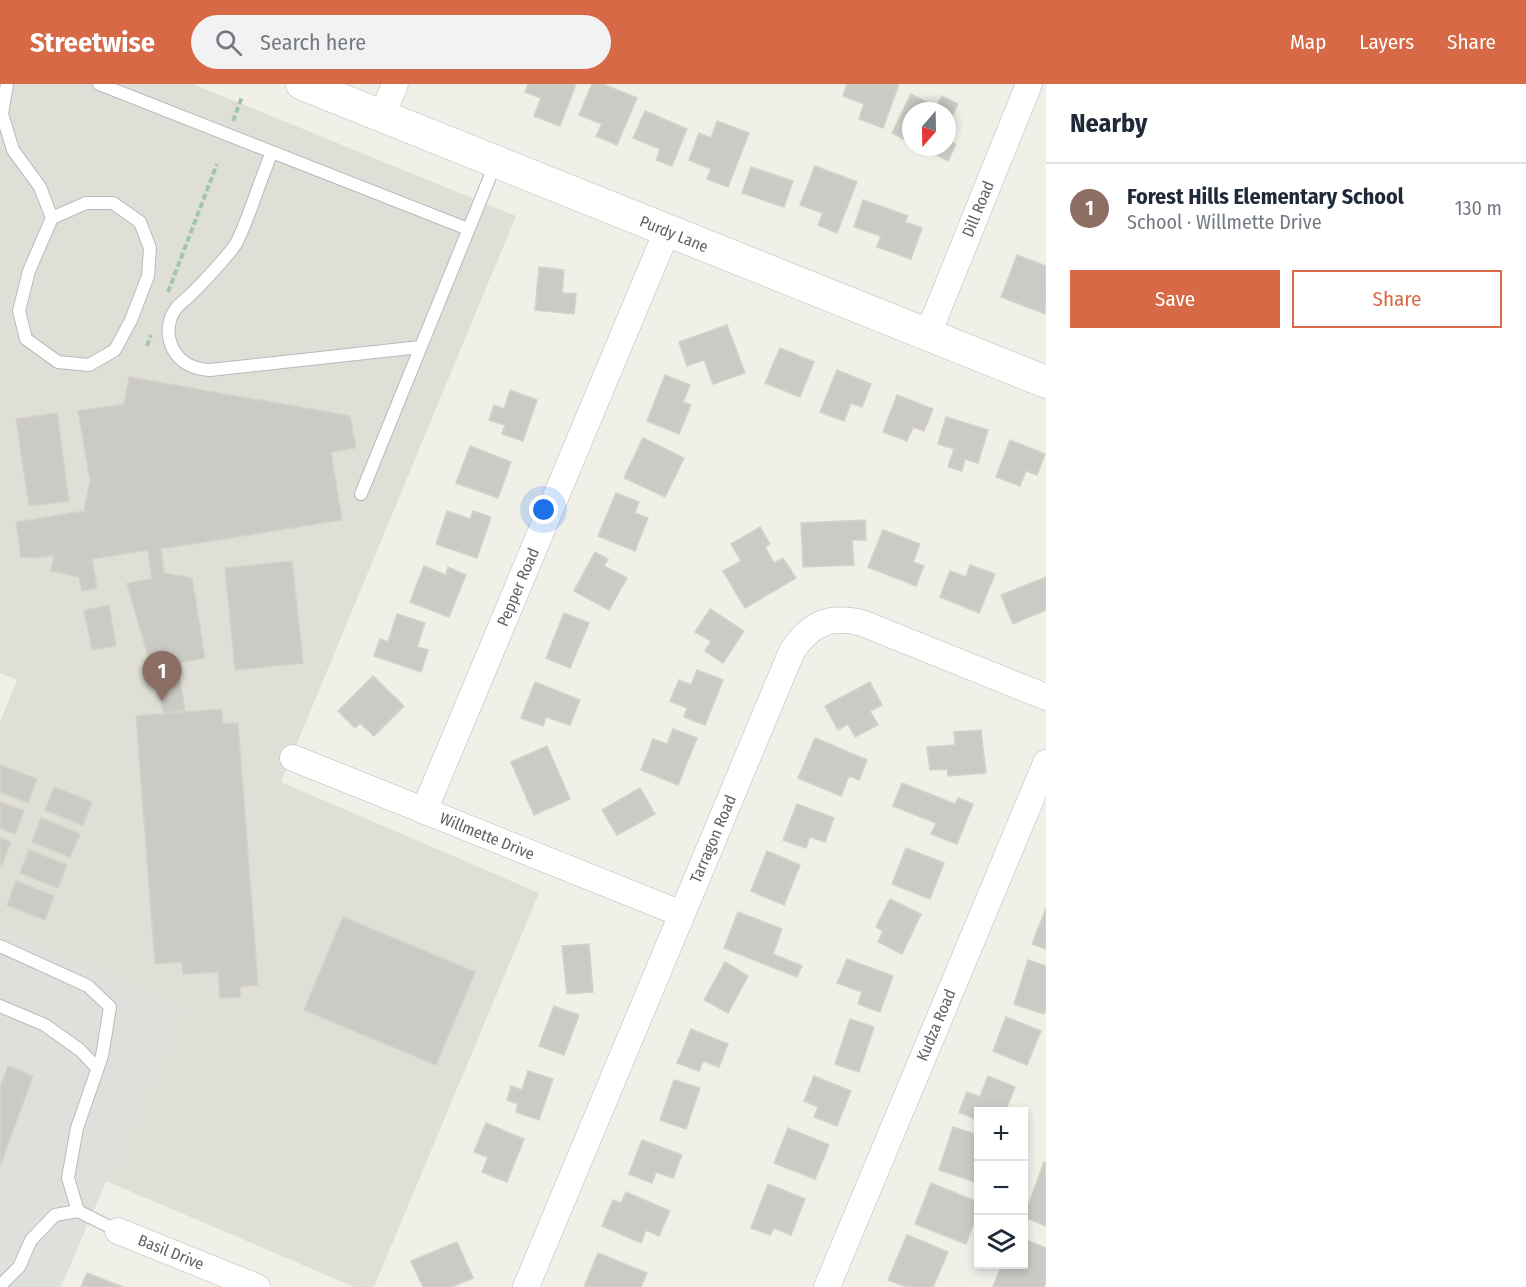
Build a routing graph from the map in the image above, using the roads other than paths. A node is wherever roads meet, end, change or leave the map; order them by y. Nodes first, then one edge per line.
1 (7, 84) edge
2 (99, 84) edge
3 (302, 84) edge
4 (395, 84) edge
5 (1029, 84) edge
6 (382, 116) junction
7 (272, 152) junction
8 (496, 162) junction
9 (52, 218) junction
10 (468, 228) junction
11 (667, 231) junction
12 (928, 334) junction
13 (420, 347) junction
14 (1046, 382) edge
15 (360, 494) dead end
16 (1046, 697) edge
17 (293, 758) dead end
18 (1046, 763) edge
19 (424, 811) junction
20 (682, 914) junction
21 (0, 946) edge
22 (0, 1006) edge
23 (98, 1068) junction
24 (78, 1211) junction
25 (118, 1231) joint
26 (0, 1286) edge
27 (257, 1287) edge
28 (526, 1287) edge
29 (827, 1287) edge

1 - 9 lane
2 - 7 lane
3 - 6 street, Purdy Lane
4 - 6 street
5 - 12 street, Dill Road
6 - 8 street, Purdy Lane
7 - 10 lane
7 - 13 lane
8 - 10 lane
8 - 11 street, Purdy Lane
9 - 9 lane
10 - 13 lane
11 - 12 street, Purdy Lane
11 - 19 street, Pepper Road
12 - 14 street, Purdy Lane
13 - 15 lane
16 - 20 street, Tarragon Road
17 - 19 street, Willmette Drive
18 - 29 street, Kudza Road
19 - 20 street, Willmette Drive
20 - 28 street, Tarragon Road
21 - 23 lane
22 - 23 lane
23 - 24 lane
24 - 25 lane
24 - 26 lane
25 - 27 street, Basil Drive

